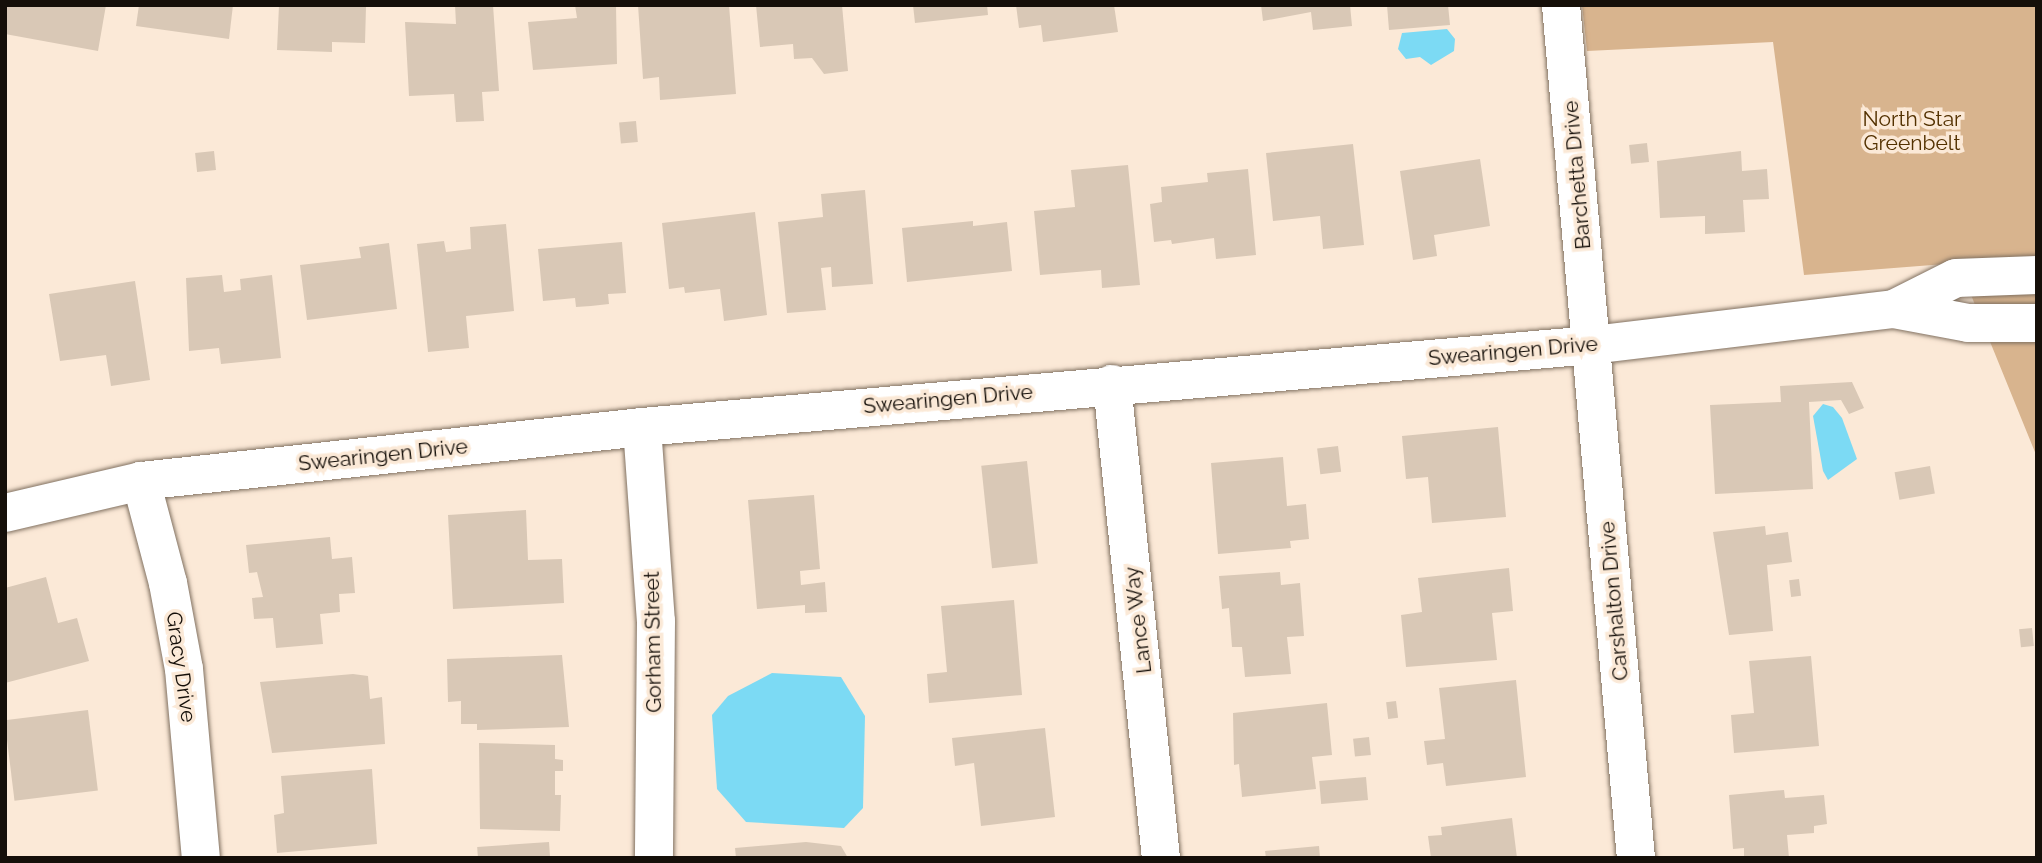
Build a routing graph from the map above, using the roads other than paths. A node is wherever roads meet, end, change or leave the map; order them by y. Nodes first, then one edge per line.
1 (1561, 5) edge
2 (2037, 275) edge
3 (1894, 309) junction
4 (2037, 323) edge
5 (1592, 345) junction
6 (1112, 384) junction
7 (642, 427) junction
8 (141, 481) junction
9 (5, 513) edge
10 (201, 858) edge
11 (654, 858) edge
12 (1161, 858) edge
13 (1636, 858) edge

1 - 5 street, Barchetta Drive
2 - 3 street, Swearingen Drive
3 - 4 street, Swearingen Drive
3 - 5 street, Swearingen Drive
5 - 6 street, Swearingen Drive
5 - 13 street, Carshalton Drive
6 - 7 street, Swearingen Drive
6 - 12 street, Lance Way
7 - 8 street, Swearingen Drive
7 - 11 street, Gorham Street
8 - 9 street, Swearingen Drive
8 - 10 street, Gracy Drive

